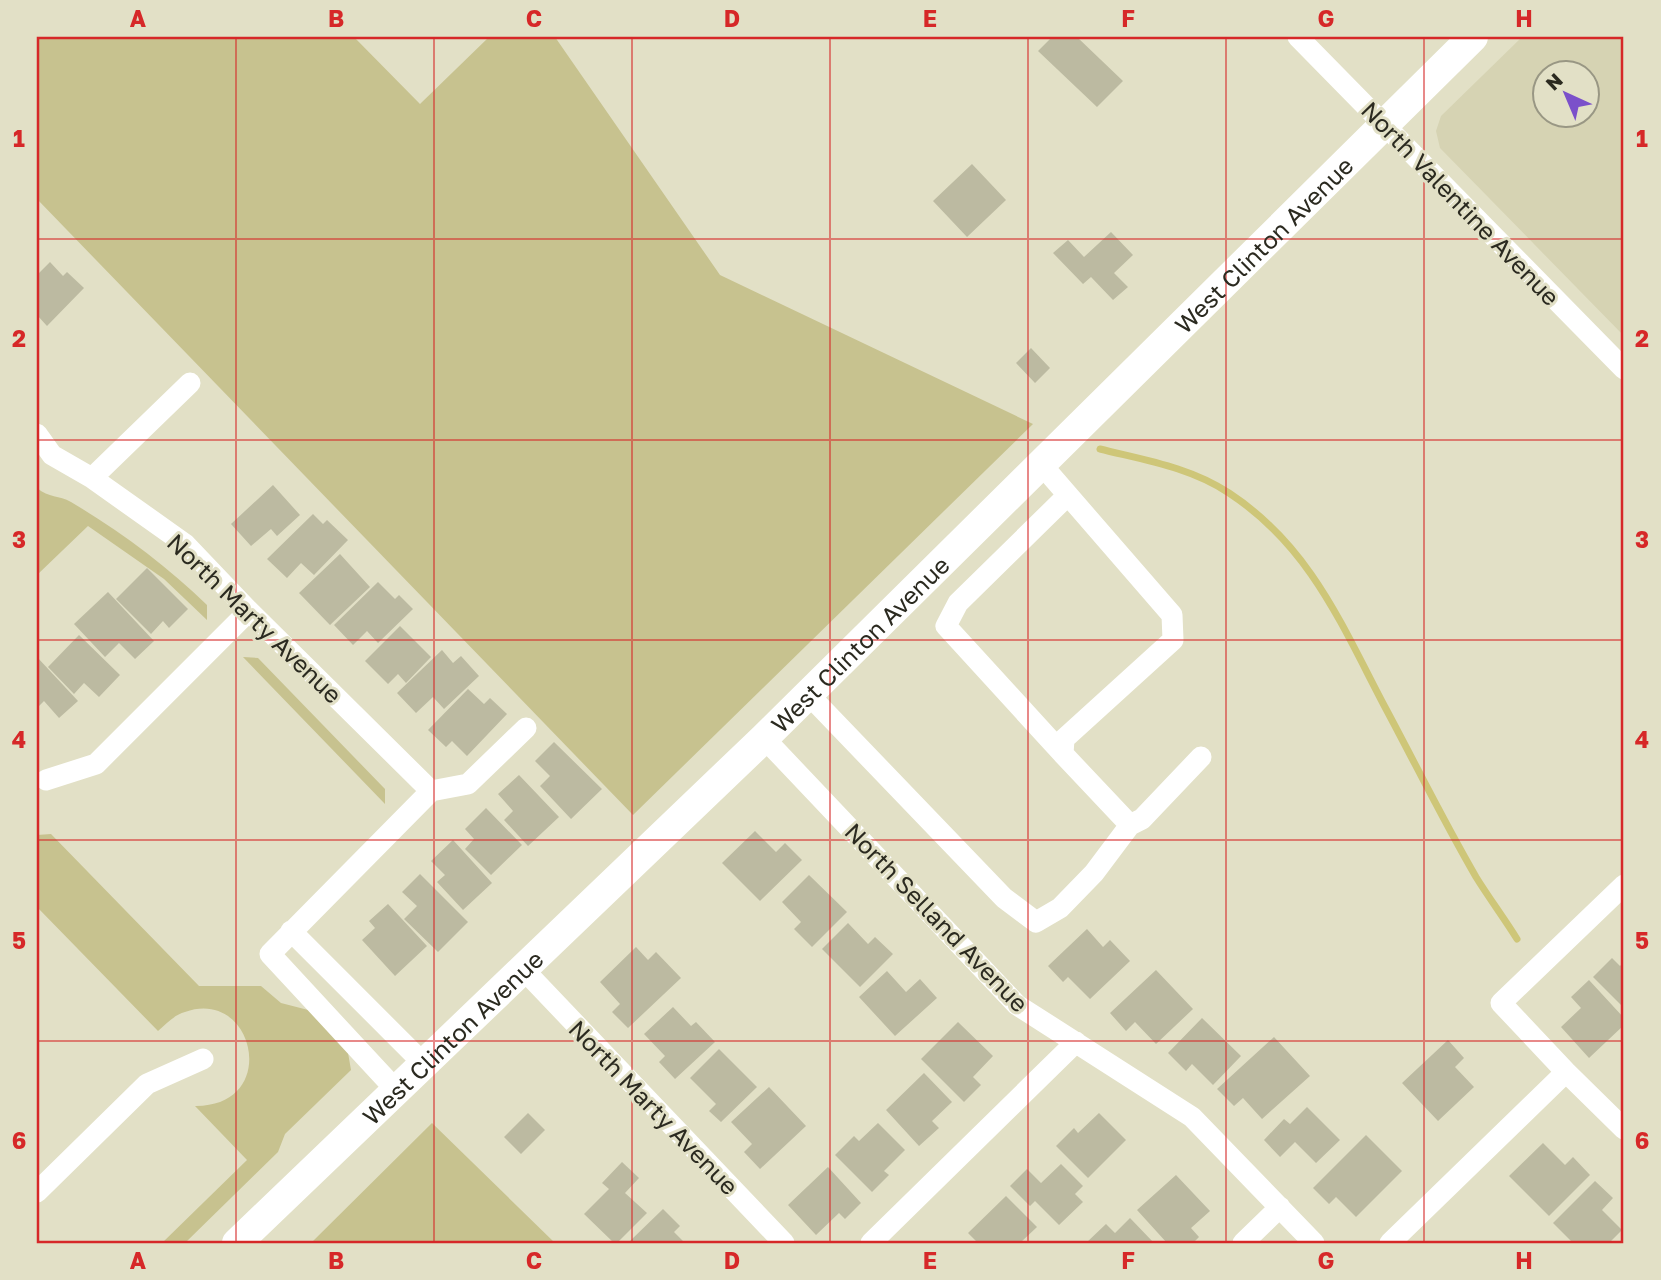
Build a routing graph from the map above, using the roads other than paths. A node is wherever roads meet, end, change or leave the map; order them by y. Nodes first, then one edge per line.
1 (1298, 37) edge
2 (1473, 37) edge
3 (1383, 124) junction
4 (1624, 369) edge
5 (190, 383) dead end
6 (37, 434) edge
7 (1041, 464) junction
8 (92, 478) junction
9 (1068, 495) junction
10 (249, 611) junction
11 (808, 694) junction
12 (526, 728) dead end
13 (764, 738) junction
14 (1063, 754) junction
15 (1201, 757) dead end
16 (46, 780) dead end
17 (431, 791) junction
18 (1130, 825) junction
19 (1624, 885) edge
20 (291, 931) junction
21 (524, 970) junction
22 (1076, 1042) junction
23 (202, 1059) dead end
24 (424, 1064) junction
25 (1566, 1072) junction
26 (396, 1090) junction
27 (1624, 1129) edge
28 (37, 1192) edge
29 (1280, 1208) junction
30 (237, 1243) edge
31 (784, 1243) edge
32 (872, 1243) edge
33 (1243, 1243) edge
34 (1314, 1243) edge
35 (1390, 1243) edge

1 - 3 street, North Valentine Avenue
2 - 3 main road, West Clinton Avenue
3 - 4 street, North Valentine Avenue
3 - 7 main road, West Clinton Avenue
5 - 8 street
6 - 8 street, North Marty Avenue
7 - 9 street
7 - 11 main road, West Clinton Avenue
8 - 10 street, North Marty Avenue
9 - 14 street
9 - 14 street
10 - 16 street
10 - 17 street, North Marty Avenue
11 - 13 main road, West Clinton Avenue
11 - 18 street
12 - 17 street
13 - 21 main road, West Clinton Avenue
13 - 22 street, North Selland Avenue
14 - 18 street
15 - 18 street
17 - 20 street
19 - 25 street
20 - 24 street
20 - 26 street
21 - 24 main road, West Clinton Avenue
21 - 31 street, North Marty Avenue
22 - 29 street, North Selland Avenue
22 - 32 street
23 - 28 street
24 - 26 main road, West Clinton Avenue
25 - 27 street
25 - 35 street
26 - 30 main road, West Clinton Avenue
29 - 33 street
29 - 34 street, North Selland Avenue

